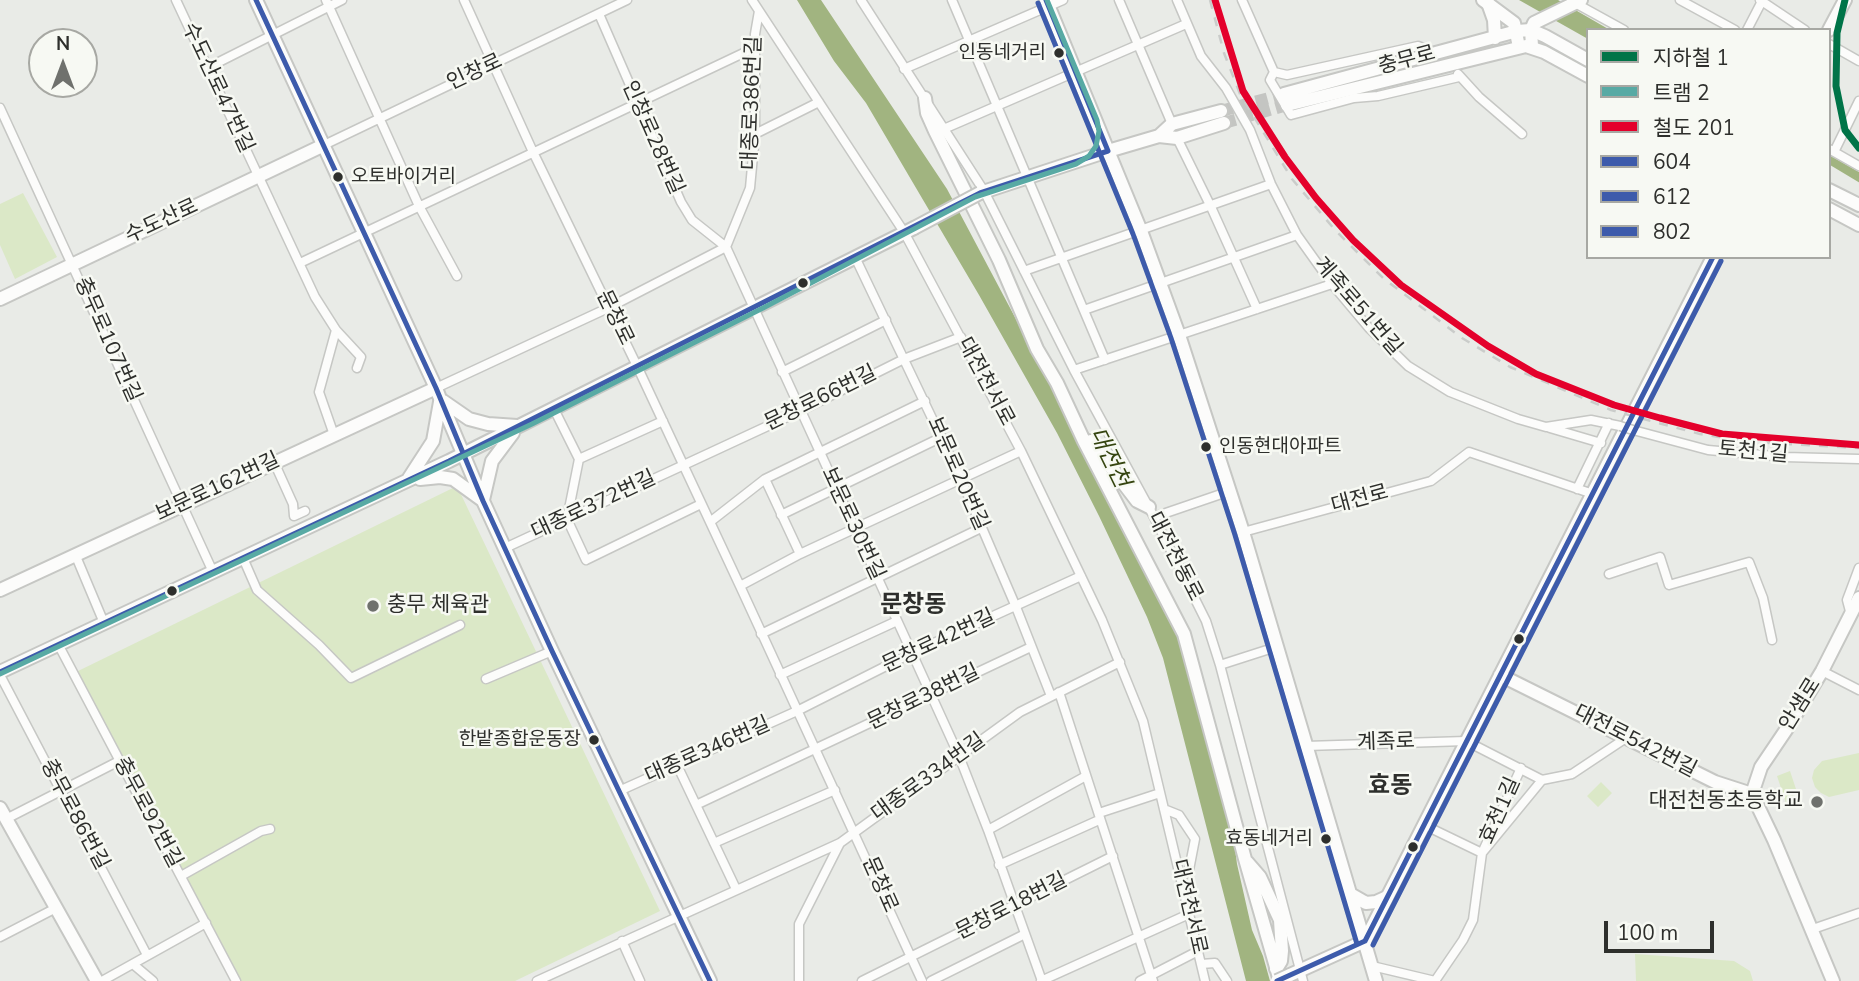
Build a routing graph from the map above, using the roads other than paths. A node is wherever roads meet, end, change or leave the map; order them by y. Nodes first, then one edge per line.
1 (176, 0) edge
2 (256, 0) edge
3 (342, 0) edge
4 (464, 0) edge
5 (627, 0) edge
6 (752, 0) edge
7 (861, 0) edge
8 (951, 0) edge
9 (1063, 0) edge
10 (1119, 0) edge
11 (1177, 0) edge
12 (1242, 0) edge
13 (1680, 0) edge
14 (1845, 0) edge
15 (1486, 1) edge
16 (1578, 1) edge
17 (1760, 1) edge
18 (328, 3) edge
19 (1047, 3) edge
20 (760, 11) junction
21 (598, 14) junction
22 (1186, 24) junction
23 (1620, 28) edge
24 (1731, 28) edge
25 (1748, 28) edge
26 (1802, 28) edge
27 (1830, 28) edge
28 (1531, 30) junction
29 (1517, 31) junction
30 (272, 34) junction
31 (1495, 38) junction
32 (969, 41) junction
33 (1139, 44) junction
34 (1831, 45) edge
35 (1525, 47) junction
36 (754, 48) junction
37 (1450, 50) junction
38 (1431, 56) junction
39 (1586, 59) edge
40 (1859, 61) edge
41 (494, 64) junction
42 (207, 68) junction
43 (904, 69) junction
44 (1457, 70) junction
45 (1074, 72) junction
46 (1586, 75) edge
47 (1272, 76) junction
48 (925, 98) junction
49 (819, 102) junction
50 (636, 103) junction
51 (998, 106) junction
52 (1858, 106) edge
53 (0, 108) edge
54 (380, 118) junction
55 (1172, 124) junction
56 (946, 128) junction
57 (755, 134) junction
58 (1522, 134) dead end
59 (1159, 136) junction
60 (1177, 138) junction
61 (324, 145) junction
62 (1108, 151) junction
63 (533, 152) junction
64 (1831, 152) edge
65 (1859, 168) edge
66 (1027, 175) junction
67 (259, 176) junction
68 (1271, 184) junction
69 (1831, 191) edge
70 (982, 192) junction
71 (1859, 205) edge
72 (419, 206) junction
73 (1212, 206) junction
74 (1831, 210) edge
75 (1859, 225) edge
76 (909, 230) junction
77 (1140, 231) junction
78 (364, 232) junction
79 (1297, 234) junction
80 (726, 247) junction
81 (855, 257) junction
82 (1234, 257) junction
83 (1062, 258) junction
84 (1712, 259) edge
85 (300, 263) junction
86 (73, 264) junction
87 (1024, 271) junction
88 (457, 276) dead end
89 (1160, 282) junction
90 (1332, 284) junction
91 (0, 299) edge
92 (608, 307) junction
93 (752, 307) junction
94 (1257, 309) junction
95 (1084, 310) junction
96 (886, 320) junction
97 (336, 330) junction
98 (1179, 335) junction
99 (961, 337) junction
100 (904, 359) junction
101 (1105, 360) junction
102 (637, 366) junction
103 (357, 368) dead end
104 (1074, 370) junction
105 (782, 372) junction
106 (438, 393) junction
107 (925, 401) junction
108 (554, 409) junction
109 (800, 411) junction
110 (1070, 412) junction
111 (663, 421) junction
112 (1609, 423) junction
113 (519, 426) junction
114 (1546, 427) junction
115 (334, 435) junction
116 (942, 437) junction
117 (1601, 443) junction
118 (1021, 451) junction
119 (465, 453) junction
120 (818, 453) junction
121 (579, 459) junction
122 (1859, 459) edge
123 (274, 462) junction
124 (683, 465) junction
125 (765, 479) junction
126 (961, 479) junction
127 (406, 481) junction
128 (835, 489) junction
129 (1577, 489) junction
130 (1230, 491) junction
131 (1593, 494) junction
132 (483, 501) junction
133 (701, 504) junction
134 (181, 505) junction
135 (305, 511) dead end
136 (1151, 512) junction
137 (781, 515) junction
138 (567, 519) junction
139 (710, 522) junction
140 (981, 527) junction
141 (854, 531) junction
142 (1243, 532) junction
143 (505, 548) junction
144 (75, 554) junction
145 (800, 554) junction
146 (243, 558) junction
147 (1859, 568) edge
148 (213, 572) junction
149 (1609, 573) dead end
150 (1081, 576) junction
151 (878, 579) junction
152 (740, 586) junction
153 (0, 590) edge
154 (1859, 598) edge
155 (1016, 607) junction
156 (1855, 613) edge
157 (897, 621) junction
158 (104, 623) junction
159 (460, 625) dead end
160 (761, 634) junction
161 (1772, 640) dead end
162 (58, 645) junction
163 (1031, 647) junction
164 (1276, 647) junction
165 (552, 651) junction
166 (912, 653) junction
167 (1120, 662) junction
168 (1220, 665) junction
169 (1822, 671) junction
170 (0, 673) edge
171 (780, 675) junction
172 (1500, 675) junction
173 (486, 679) dead end
174 (1859, 690) edge
175 (1055, 694) junction
176 (930, 695) junction
177 (797, 711) junction
178 (1626, 737) junction
179 (1466, 741) junction
180 (1306, 746) junction
181 (816, 750) junction
182 (959, 756) junction
183 (119, 761) junction
184 (677, 765) junction
185 (1521, 768) junction
186 (1086, 776) junction
187 (1542, 780) junction
188 (61, 790) junction
189 (835, 790) junction
190 (619, 791) junction
191 (1160, 793) junction
192 (1752, 794) junction
193 (696, 805) junction
194 (1164, 809) junction
195 (3, 813) edge
196 (1099, 816) junction
197 (1424, 825) junction
198 (270, 830) dead end
199 (988, 830) junction
200 (854, 832) junction
201 (714, 843) junction
202 (840, 843) junction
203 (1482, 853) junction
204 (1113, 856) junction
205 (1245, 859) junction
206 (999, 865) junction
207 (181, 876) junction
208 (1181, 878) junction
209 (736, 889) junction
210 (1352, 895) junction
211 (1387, 897) junction
212 (1016, 905) junction
213 (56, 908) junction
214 (1859, 913) edge
215 (1189, 914) junction
216 (679, 915) junction
217 (1283, 919) junction
218 (206, 923) junction
219 (1810, 930) junction
220 (1025, 933) junction
221 (1139, 936) junction
222 (0, 937) edge
223 (1364, 940) junction
224 (622, 941) junction
225 (1198, 951) junction
226 (147, 955) junction
227 (911, 958) junction
228 (1201, 964) junction
229 (134, 965) junction
230 (1372, 966) junction
231 (1288, 976) edge
232 (1152, 979) edge
233 (100, 981) edge
234 (153, 981) edge
235 (236, 981) edge
236 (537, 981) edge
237 (640, 981) edge
238 (710, 981) edge
239 (799, 981) edge
240 (862, 981) edge
241 (922, 981) edge
242 (931, 981) edge
243 (1042, 981) edge
244 (1140, 981) edge
245 (1205, 981) edge
246 (1227, 981) edge
247 (1376, 981) edge
248 (1435, 981) edge
249 (1833, 981) edge

1 - 42 street, 수도산로47번길
2 - 30 main road
3 - 18 street
4 - 41 street, 문창로
5 - 21 street, 인창로
6 - 20 street, 대전천서로
7 - 43 street, 대전천동로
8 - 32 street
9 - 19 street
10 - 33 street
11 - 22 street, 계족로51번길
12 - 47 street
13 - 24 street
14 - 27 main road
15 - 29 main road
15 - 31 main road
16 - 23 street
16 - 28 main road
17 - 25 street
17 - 26 street
18 - 30 street
18 - 54 street
19 - 32 street
19 - 45 main road
20 - 36 street, 대종로386번길
20 - 49 street, 대전천서로
21 - 41 street, 인창로
21 - 50 street, 인창로28번길
22 - 33 street
22 - 68 street, 계족로51번길
28 - 29 main road, 충무로
28 - 35 main road
28 - 39 main road
29 - 31 main road, 충무로
29 - 35 main road
30 - 42 street
30 - 61 main road
31 - 37 main road, 충무로
32 - 43 street
32 - 51 street
33 - 45 street
33 - 55 street
34 - 40 street
35 - 44 main road, 충무로
35 - 46 main road
36 - 50 street
36 - 57 street, 대종로386번길
37 - 38 main road, 충무로
37 - 44 street
38 - 44 main road, 충무로
38 - 47 street
41 - 54 street, 인창로
41 - 63 street, 문창로
42 - 67 street, 수도산로47번길
43 - 48 street, 대전천동로
44 - 47 street
44 - 58 street
45 - 51 street
45 - 62 main road
48 - 56 street, 대전천동로
48 - 110 main road
49 - 57 street
49 - 76 street, 대전천서로
50 - 63 street
50 - 80 street, 인창로28번길
51 - 56 street
51 - 66 street
52 - 64 street
53 - 86 street, 충무로107번길
54 - 61 street, 인창로
54 - 72 street
55 - 59 main road
55 - 60 main road
56 - 70 street, 대전천동로
57 - 80 street, 대종로386번길
59 - 60 main road
59 - 62 main road
60 - 73 street
61 - 67 main road, 수도산로
61 - 78 main road
62 - 66 main road
62 - 77 main road
63 - 72 street
63 - 92 street, 문창로
64 - 65 street
66 - 70 main road
66 - 83 street
67 - 85 street, 수도산로47번길
67 - 86 main road, 수도산로
68 - 73 street
68 - 79 street, 계족로51번길
69 - 71 main road
70 - 76 main road, bridge
70 - 87 street, 대전천동로
72 - 78 street
72 - 88 street
73 - 77 street
73 - 82 street
74 - 75 main road
76 - 81 main road
76 - 99 street, 대전천서로
77 - 83 street
77 - 89 main road
78 - 85 street
78 - 106 main road
79 - 82 street
79 - 90 street, 계족로51번길
80 - 92 street
80 - 93 street
81 - 93 main road
81 - 96 street, 보문로20번길
82 - 89 street
82 - 94 street
83 - 87 street
83 - 95 street
84 - 131 main road
85 - 97 street, 수도산로47번길
86 - 91 main road, 수도산로
86 - 134 street, 충무로107번길
87 - 104 street, 대전천동로
89 - 95 street
89 - 98 main road
90 - 94 street
90 - 114 street, 계족로51번길
92 - 102 street, 문창로
92 - 106 street
93 - 102 main road
93 - 105 street, 보문로30번길
94 - 98 street
95 - 101 street
96 - 100 street, 보문로20번길
96 - 105 street
97 - 103 street
97 - 115 street
98 - 101 street
98 - 130 main road
99 - 100 street, 문창로66번길
99 - 118 street, 대전천서로
100 - 107 street, 보문로20번길
100 - 109 street, 문창로66번길
101 - 104 street
102 - 108 main road
102 - 111 street, 문창로
104 - 136 street, 대전천동로
105 - 109 street, 보문로30번길
106 - 113 main road
106 - 115 main road, 보문로162번길
106 - 119 main road
106 - 127 main road
107 - 116 street, 보문로20번길
107 - 120 street
108 - 113 main road
108 - 121 street
109 - 120 street, 보문로30번길
109 - 124 street, 문창로66번길
110 - 136 main road
110 - 205 main road
111 - 121 street
111 - 124 street, 문창로
112 - 114 street, 계족로51번길
112 - 117 street
112 - 122 street, 토천1길, bridge
113 - 119 main road
113 - 132 main road
114 - 117 street
115 - 123 main road, 보문로162번길
116 - 126 street, 보문로20번길
116 - 128 street
117 - 129 street
118 - 126 street
118 - 150 street, 대전천서로
119 - 127 main road
119 - 132 main road
120 - 125 street
120 - 128 street, 보문로30번길
121 - 138 street
123 - 134 main road, 보문로162번길
123 - 135 street
124 - 133 street, 문창로
124 - 138 street, 대종로372번길
125 - 137 street
125 - 139 street
126 - 140 street, 보문로20번길
126 - 141 street
127 - 132 main road
127 - 146 main road
128 - 137 street
128 - 141 street, 보문로30번길
129 - 131 street
129 - 142 street, 대전로
130 - 136 street
130 - 142 main road
131 - 172 main road
132 - 143 main road
133 - 138 street
133 - 139 street, 문창로
134 - 144 main road, 보문로162번길
134 - 148 street, 충무로107번길
136 - 168 street, 대전천동로
137 - 145 street
138 - 143 street, 대종로372번길
139 - 152 street, 문창로
140 - 151 street
140 - 155 street, 보문로20번길
141 - 145 street
141 - 151 street, 보문로30번길
142 - 164 main road
143 - 165 main road
144 - 153 main road, 보문로162번길
144 - 158 street
145 - 152 street
146 - 148 main road
146 - 159 street
147 - 156 street
148 - 158 main road
149 - 161 street
150 - 155 street, 문창로42번길
150 - 167 street, 대전천서로
151 - 157 street, 보문로30번길
151 - 160 street
152 - 160 street, 문창로
154 - 156 main road, 안샘로
155 - 163 street, 보문로20번길
155 - 166 street, 문창로42번길
156 - 169 main road, 안샘로
157 - 166 street, 보문로30번길
157 - 171 street
158 - 162 main road
160 - 171 street, 문창로
162 - 170 main road
162 - 183 street, 충무로92번길
163 - 175 street, 보문로20번길
163 - 176 street, 문창로38번길
164 - 168 street
164 - 180 main road
165 - 173 street
165 - 190 main road
166 - 176 street, 보문로30번길
166 - 177 street, 문창로42번길
167 - 175 street, 대종로334번길
167 - 191 street, 대전천서로
168 - 217 street, 대전천동로
169 - 174 street
169 - 192 main road, 안샘로
170 - 188 street, 충무로86번길
171 - 177 street, 문창로
172 - 178 main road, 대전로542번길
172 - 179 main road
175 - 182 street, 대종로334번길
175 - 186 street, 보문로20번길
176 - 181 street, 문창로38번길
176 - 182 street, 보문로30번길
177 - 181 street, 문창로
177 - 184 street, 대종로346번길
178 - 187 street
178 - 192 main road, 대전로542번길
179 - 180 street, 계족로
179 - 185 street
179 - 197 main road
180 - 210 main road
181 - 189 street, 문창로
181 - 193 street
182 - 199 street, 보문로30번길
182 - 200 street, 대종로334번길
183 - 188 street
183 - 207 street, 충무로92번길
184 - 190 street, 대종로346번길
184 - 193 street
185 - 187 street
185 - 203 street, 효천1길
186 - 196 street, 보문로20번길
186 - 199 street
187 - 203 street
188 - 195 street
188 - 226 street, 충무로86번길
189 - 200 street, 문창로
189 - 201 street
190 - 216 main road
191 - 194 street, 대전천서로
191 - 196 street
192 - 219 main road
193 - 201 street
194 - 208 street, 대전천서로
194 - 208 street
195 - 213 main road
196 - 204 street, 보문로20번길
196 - 206 street
197 - 203 street
197 - 211 main road
198 - 207 street
199 - 206 street, 보문로30번길
200 - 202 street, 대종로334번길
200 - 227 street, 문창로
201 - 209 street
202 - 209 street, 대종로334번길
202 - 239 street
203 - 248 street
204 - 212 street, 문창로18번길
204 - 221 street, 보문로20번길
205 - 217 main road
205 - 231 main road
206 - 212 street, 보문로30번길
207 - 218 street, 충무로92번길
208 - 215 street, 대전천서로
209 - 216 street, 대종로334번길
210 - 211 main road
210 - 223 main road
211 - 223 main road
212 - 220 street, 보문로30번길
212 - 227 street, 문창로18번길
213 - 222 street
213 - 233 main road
214 - 219 street
215 - 221 street
215 - 225 street, 대전천서로
216 - 224 street, 대종로334번길
216 - 238 main road
217 - 231 street, 대전천동로
217 - 231 main road
218 - 226 street
218 - 235 street, 충무로92번길
219 - 249 main road
220 - 242 street
220 - 243 street, 보문로30번길
221 - 232 street, 보문로20번길
221 - 243 street
223 - 230 main road
223 - 231 main road
224 - 236 street, 대종로334번길
224 - 237 street
225 - 228 street, 대전천서로
225 - 232 street
226 - 229 street
227 - 240 street, 문창로18번길
227 - 241 street, 문창로
228 - 245 street, 대전천서로
228 - 246 street
229 - 233 street
229 - 234 street
230 - 247 main road
230 - 248 street
232 - 244 street

